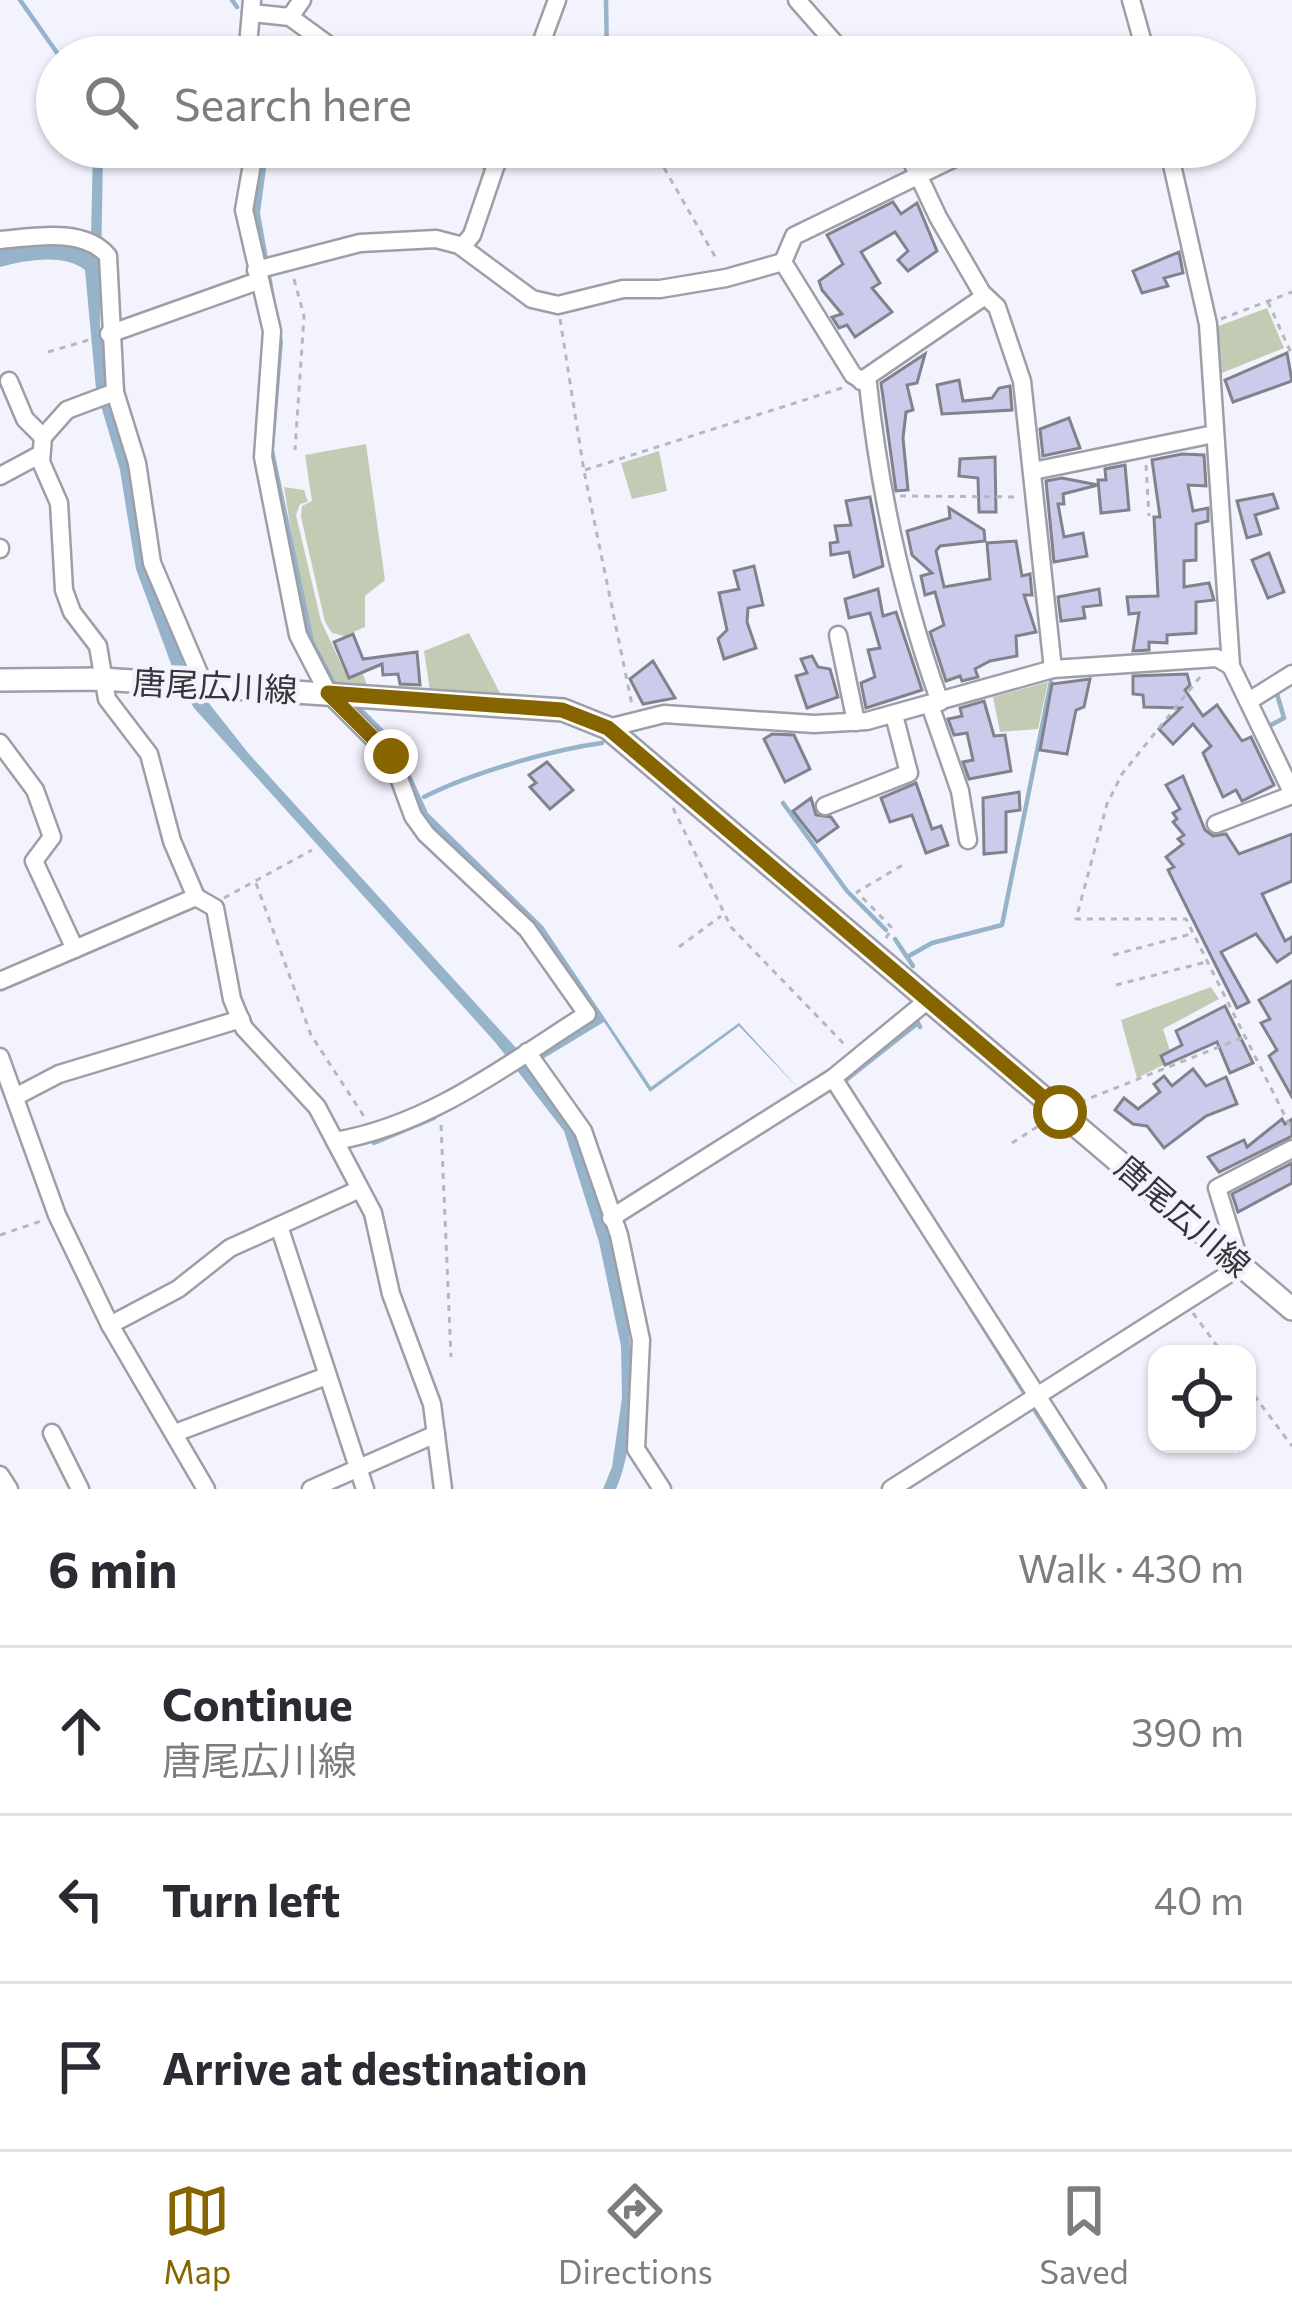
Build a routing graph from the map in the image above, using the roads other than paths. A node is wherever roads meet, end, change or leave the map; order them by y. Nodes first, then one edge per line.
1 (302, 0) edge
2 (557, 0) edge
3 (796, 0) edge
4 (1131, 0) edge
5 (264, 8) edge
6 (253, 36) edge
7 (310, 36) edge
8 (544, 36) edge
9 (828, 36) edge
10 (1141, 36) edge
11 (251, 168) edge
12 (495, 168) edge
13 (918, 168) edge
14 (936, 168) edge
15 (1173, 168) edge
16 (922, 175) junction
17 (0, 240) edge
18 (462, 247) junction
19 (783, 262) junction
20 (267, 270) junction
21 (986, 296) junction
22 (110, 334) junction
23 (9, 381) dead end
24 (861, 381) junction
25 (108, 394) junction
26 (1214, 434) junction
27 (42, 445) junction
28 (1033, 471) junction
29 (1, 473) edge
30 (838, 634) dead end
31 (1224, 662) junction
32 (1053, 669) junction
33 (1292, 674) edge
34 (102, 679) junction
35 (0, 680) edge
36 (192, 685) junction
37 (338, 694) junction
38 (1250, 700) junction
39 (935, 704) junction
40 (894, 715) junction
41 (856, 722) junction
42 (608, 728) junction
43 (0, 743) edge
44 (1292, 794) edge
45 (825, 806) dead end
46 (1216, 824) dead end
47 (968, 841) dead end
48 (204, 901) junction
49 (75, 949) junction
50 (0, 981) edge
51 (928, 1000) junction
52 (241, 1019) junction
53 (520, 1056) junction
54 (0, 1057) edge
55 (832, 1078) junction
56 (15, 1097) junction
57 (335, 1141) junction
58 (1292, 1149) edge
59 (360, 1189) junction
60 (610, 1218) junction
61 (279, 1226) junction
62 (1241, 1266) junction
63 (1292, 1309) edge
64 (110, 1325) junction
65 (324, 1377) junction
66 (1037, 1396) junction
67 (52, 1433) dead end
68 (175, 1433) junction
69 (436, 1434) junction
70 (359, 1466) junction
71 (0, 1475) edge
72 (9, 1489) edge
73 (80, 1489) edge
74 (206, 1489) edge
75 (311, 1489) edge
76 (365, 1489) edge
77 (443, 1489) edge
78 (662, 1489) edge
79 (891, 1489) edge
80 (1097, 1489) edge

1 - 5 street
2 - 8 street
3 - 9 street
4 - 10 street
5 - 6 street
5 - 7 street
11 - 20 street
12 - 18 street
13 - 16 street
14 - 16 street
15 - 26 street
16 - 19 street
16 - 21 street
17 - 22 street
18 - 19 street
18 - 20 street
19 - 24 street
20 - 22 street
20 - 37 street
21 - 24 street
21 - 28 street
22 - 25 street
23 - 27 street
24 - 39 street
25 - 27 street
25 - 36 street
26 - 28 street
26 - 31 street
27 - 29 street
27 - 34 street
28 - 32 street
30 - 41 street
31 - 32 street
31 - 38 street
32 - 39 street
33 - 38 street
34 - 35 main road, 唐尾広川線
34 - 36 main road, 唐尾広川線
34 - 48 street
36 - 37 main road, 唐尾広川線
37 - 42 main road, 唐尾広川線
37 - 53 street
38 - 44 street
39 - 40 street
39 - 47 street
40 - 41 street
40 - 45 street
41 - 42 street
42 - 51 main road, 唐尾広川線
43 - 49 street
44 - 46 street
48 - 49 street
48 - 52 street
49 - 50 street
51 - 55 street
51 - 62 main road, 唐尾広川線
52 - 56 street
52 - 57 street
53 - 57 street
53 - 60 street
54 - 56 street
55 - 60 street
55 - 66 street
56 - 64 street
57 - 59 street
58 - 62 street
59 - 61 street
59 - 69 street
60 - 78 street
61 - 64 street
61 - 65 street
62 - 63 main road, 唐尾広川線
62 - 66 street
64 - 68 street
65 - 68 street
65 - 70 street
66 - 79 street
66 - 80 street
67 - 73 street
68 - 74 street
69 - 70 street
69 - 77 street
70 - 75 street
70 - 76 street
71 - 72 street

